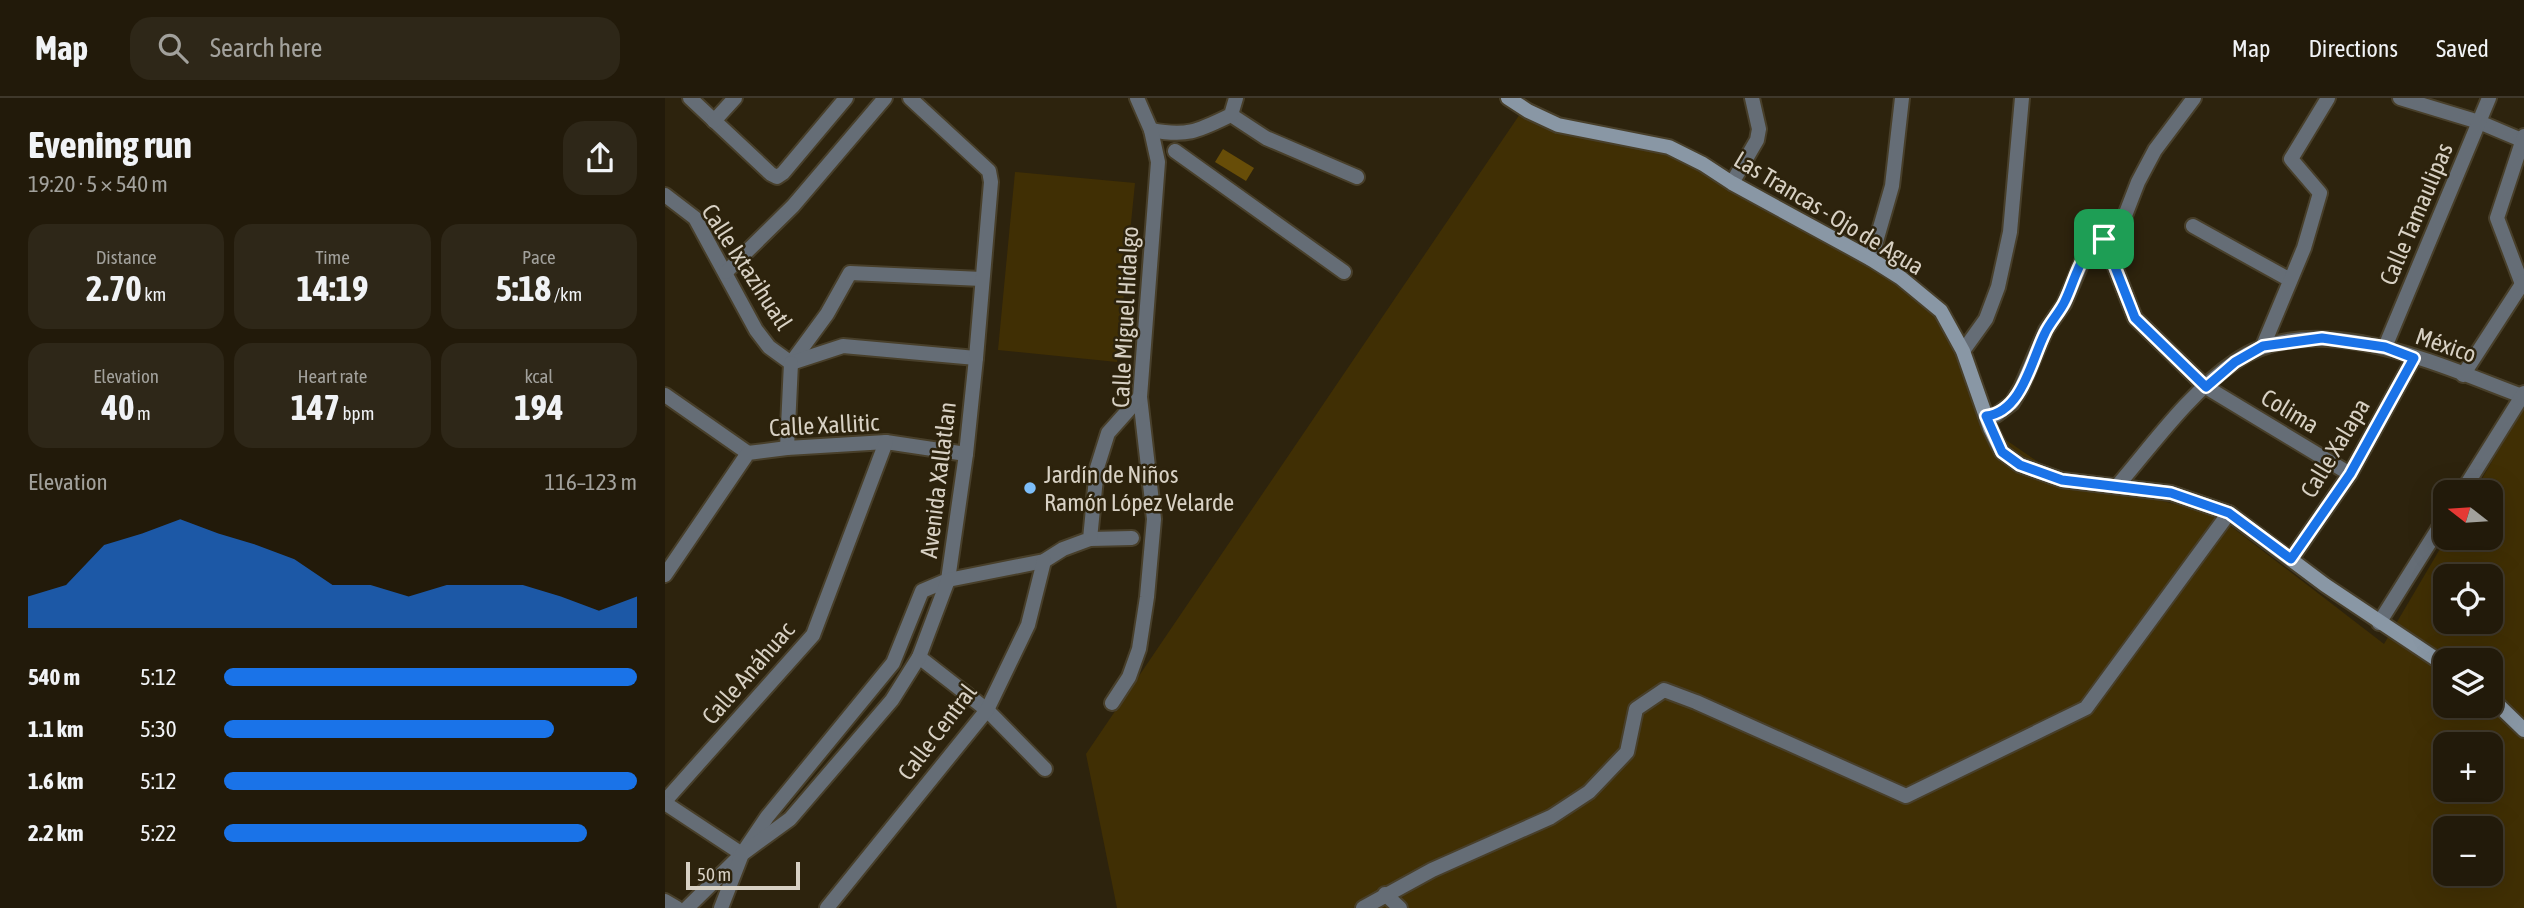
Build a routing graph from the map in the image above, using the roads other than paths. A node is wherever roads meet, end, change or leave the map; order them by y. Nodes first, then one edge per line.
1 (690, 98) edge
2 (735, 98) edge
3 (846, 98) edge
4 (885, 98) edge
5 (910, 98) edge
6 (1137, 98) edge
7 (1236, 98) edge
8 (1509, 98) edge
9 (1752, 98) edge
10 (1902, 98) edge
11 (2022, 98) edge
12 (2194, 98) edge
13 (2328, 98) edge
14 (2400, 98) edge
15 (2489, 98) edge
16 (1231, 116) junction
17 (714, 121) junction
18 (2479, 122) junction
19 (1151, 130) junction
20 (1193, 133) junction
21 (2523, 139) edge
22 (1175, 151) junction
23 (1158, 162) junction
24 (1357, 177) dead end
25 (1732, 183) junction
26 (665, 195) edge
27 (2193, 226) dead end
28 (2104, 239) junction
29 (1871, 259) junction
30 (726, 272) junction
31 (1345, 272) dead end
32 (982, 279) junction
33 (2290, 280) junction
34 (2523, 283) edge
35 (2263, 346) junction
36 (2385, 347) junction
37 (1963, 351) junction
38 (976, 358) junction
39 (2414, 358) junction
40 (791, 363) junction
41 (2463, 375) junction
42 (2206, 387) junction
43 (665, 395) edge
44 (2523, 395) edge
45 (1140, 397) junction
46 (1986, 416) junction
47 (886, 442) junction
48 (787, 447) junction
49 (748, 453) junction
50 (966, 454) junction
51 (2350, 474) junction
52 (2470, 480) edge
53 (2118, 485) junction
54 (2229, 513) junction
55 (1132, 538) dead end
56 (2433, 538) edge
57 (1090, 539) junction
58 (2291, 559) junction
59 (1044, 561) junction
60 (665, 575) edge
61 (948, 580) junction
62 (2379, 623) junction
63 (919, 657) junction
64 (2433, 657) edge
65 (893, 663) junction
66 (906, 678) junction
67 (1112, 703) dead end
68 (988, 710) junction
69 (2503, 710) edge
70 (2524, 730) edge
71 (1045, 769) dead end
72 (665, 802) edge
73 (742, 854) junction
74 (1385, 894) junction
75 (665, 901) edge
76 (677, 908) edge
77 (687, 908) edge
78 (721, 908) edge
79 (827, 908) edge
80 (1363, 908) edge
81 (1400, 908) edge

1 - 17 street
2 - 17 street
3 - 17 street
4 - 30 street
5 - 32 street, Avenida Xallatlan
6 - 19 street, Calle Miguel Hidalgo
7 - 16 street
8 - 25 street, Las Trancas - Ojo de Agua
9 - 25 street
10 - 29 street
11 - 37 street
12 - 28 street
13 - 33 street
14 - 18 street
15 - 18 street, Calle Tamaulipas
16 - 20 street
16 - 24 street
18 - 21 street
18 - 36 street, Calle Tamaulipas
19 - 20 street
19 - 23 street, Calle Miguel Hidalgo
20 - 22 street
21 - 34 street
22 - 23 street
22 - 31 street
23 - 45 street, Calle Miguel Hidalgo
25 - 29 street, Las Trancas - Ojo de Agua
26 - 30 street, Calle Ixtazihuatl
27 - 33 street
28 - 42 street, Colima
28 - 46 street
29 - 37 street, Las Trancas - Ojo de Agua
30 - 40 street, Calle Ixtazihuatl
32 - 38 street, Avenida Xallatlan
32 - 40 street
33 - 35 street
34 - 41 street
35 - 36 street, México
35 - 42 street, México
36 - 39 street, México
37 - 46 street, Las Trancas - Ojo de Agua
38 - 40 street
38 - 50 street, Avenida Xallatlan
39 - 41 street, México
39 - 51 street, Calle Xalapa
40 - 48 street
41 - 44 street, México
42 - 51 street, Colima
42 - 53 street, México
43 - 49 street
44 - 52 street
45 - 57 street
45 - 67 street, Calle Miguel Hidalgo
46 - 53 street, Las Trancas - Ojo de Agua
47 - 48 street, Calle Xallitic
47 - 50 street, Calle Xallitic
47 - 72 street, Calle Anáhuac
48 - 49 street, Calle Xallitic
49 - 60 street, Calle Xallitic
50 - 61 street, Avenida Xallatlan
51 - 58 street, Calle Xalapa
53 - 54 street, Las Trancas - Ojo de Agua
54 - 58 street, Las Trancas - Ojo de Agua
54 - 74 street
55 - 57 street
56 - 62 street
57 - 59 street
58 - 62 street, Las Trancas - Ojo de Agua
59 - 61 street
59 - 68 street, Calle Central
61 - 63 street
61 - 65 street, Avenida Xallatlan
62 - 64 street, Las Trancas - Ojo de Agua
63 - 66 street
63 - 68 street
65 - 66 street
65 - 73 street, Avenida Xallatlan
66 - 73 street
68 - 71 street
68 - 79 street, Calle Central
69 - 70 street
72 - 73 street
73 - 77 street, Avenida Xallatlan
73 - 78 street
74 - 80 street
74 - 81 street
75 - 76 street

